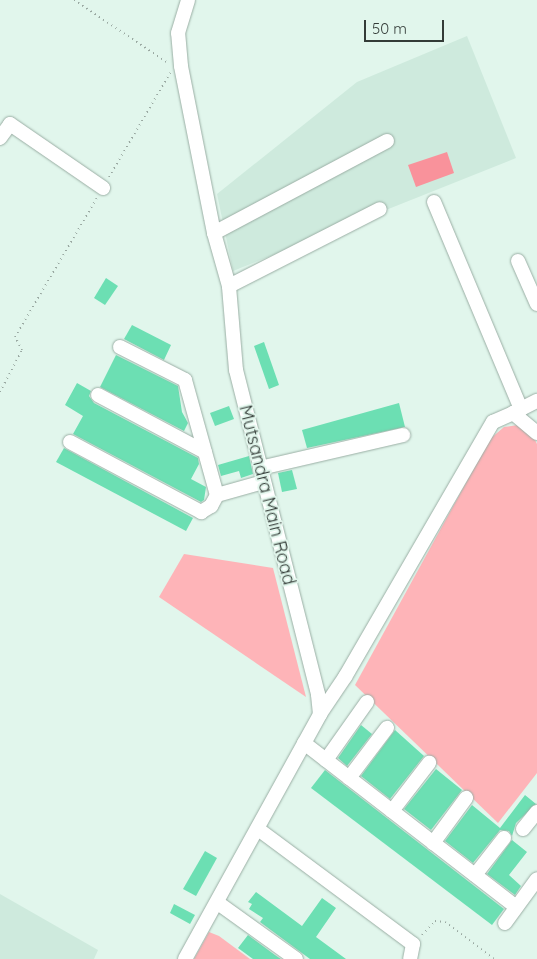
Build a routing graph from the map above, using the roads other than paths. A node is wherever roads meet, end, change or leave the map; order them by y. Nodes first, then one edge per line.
1 (188, 0) edge
2 (0, 138) edge
3 (387, 141) dead end
4 (103, 188) road end
5 (434, 202) dead end
6 (380, 209) dead end
7 (214, 233) junction
8 (518, 261) dead end
9 (230, 286) junction
10 (537, 304) edge
11 (120, 347) dead end
12 (98, 395) dead end
13 (537, 401) edge
14 (517, 411) junction
15 (537, 433) edge
16 (403, 435) dead end
17 (70, 442) dead end
18 (205, 452) junction
19 (260, 468) junction
20 (264, 482) junction
21 (217, 495) junction
22 (367, 702) dead end
23 (320, 714) junction
24 (387, 728) dead end
25 (304, 743) junction
26 (326, 760) junction
27 (429, 763) dead end
28 (349, 778) junction
29 (466, 798) dead end
30 (392, 811) junction
31 (537, 812) edge
32 (258, 829) junction
33 (523, 829) dead end
34 (504, 838) dead end
35 (433, 843) junction
36 (475, 875) junction
37 (537, 879) edge
38 (218, 904) junction
39 (516, 907) junction
40 (505, 922) dead end
41 (185, 959) edge
42 (296, 959) edge
43 (410, 959) edge

1 - 7 street, Mutsandra Main Road
2 - 4 street
3 - 7 street
5 - 14 street
6 - 9 street
7 - 9 street, Mutsandra Main Road
8 - 10 street
9 - 19 street, Mutsandra Main Road
11 - 18 street
12 - 18 street
13 - 14 street
14 - 15 street
14 - 23 street
16 - 19 street
17 - 21 street
18 - 21 street
19 - 20 street, Mutsandra Main Road
20 - 21 street
20 - 23 street, Mutsandra Main Road
22 - 26 street
23 - 25 street
24 - 28 street
25 - 26 street
25 - 32 street
26 - 28 street
27 - 30 street
28 - 30 street
29 - 35 street
30 - 35 street
31 - 33 street
32 - 38 street
32 - 43 street
34 - 36 street
35 - 36 street
36 - 39 street
37 - 39 street
38 - 41 street
38 - 42 street
39 - 40 street

